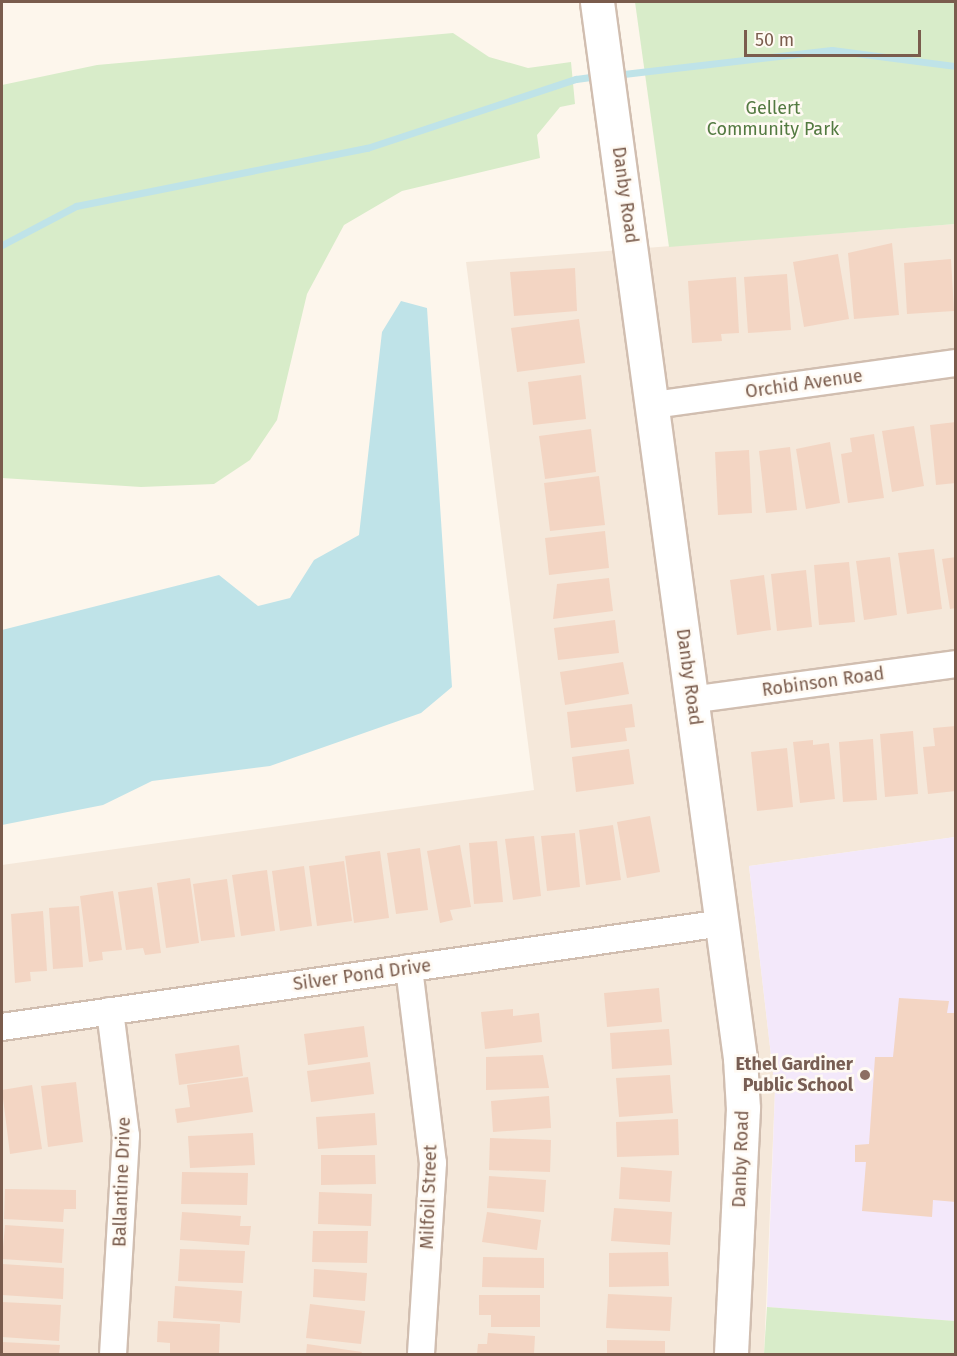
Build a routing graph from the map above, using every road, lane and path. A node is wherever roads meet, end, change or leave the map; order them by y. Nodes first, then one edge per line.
1 (598, 8) edge
2 (956, 363) edge
3 (653, 405) junction
4 (956, 664) edge
5 (691, 700) junction
6 (723, 923) junction
7 (409, 968) junction
8 (110, 1011) junction
9 (2, 1027) edge
10 (113, 1354) edge
11 (421, 1354) edge
12 (731, 1354) edge

1 - 3 street, Danby Road
2 - 3 street, Orchid Avenue
3 - 5 street, Danby Road
4 - 5 street, Robinson Road
5 - 6 street, Danby Road
6 - 7 street, Silver Pond Drive
6 - 12 street, Danby Road
7 - 8 street, Silver Pond Drive
7 - 11 street, Milfoil Street
8 - 9 street, Silver Pond Drive
8 - 10 street, Ballantine Drive

